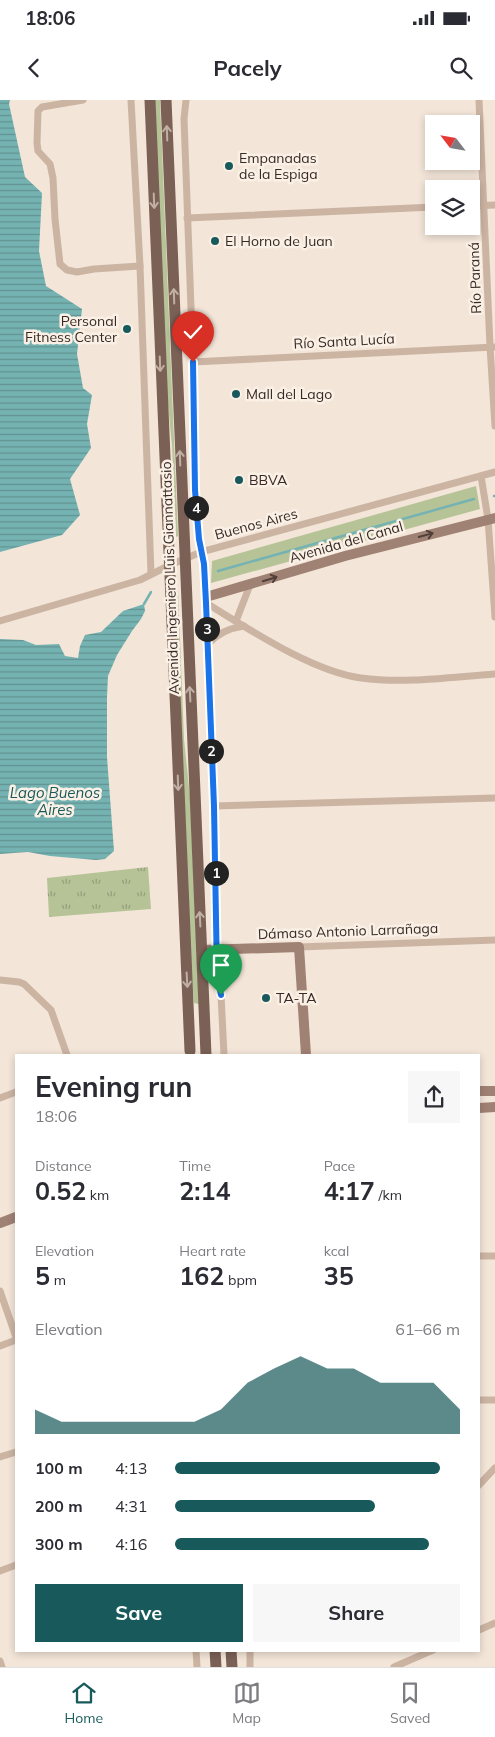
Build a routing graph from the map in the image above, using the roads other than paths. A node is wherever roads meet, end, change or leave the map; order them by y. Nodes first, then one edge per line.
1 (83, 100) edge
2 (131, 100) edge
3 (150, 100) edge
4 (166, 100) edge
5 (186, 100) edge
6 (479, 100) edge
7 (480, 205) edge
8 (484, 205) junction
9 (495, 205) edge
10 (425, 207) edge
11 (187, 218) junction
12 (140, 266) junction
13 (492, 346) edge
14 (193, 362) junction
15 (495, 426) edge
16 (495, 472) edge
17 (481, 476) junction
18 (181, 478) junction
19 (195, 490) junction
20 (491, 518) edge
21 (201, 552) junction
22 (184, 559) junction
23 (168, 566) junction
24 (152, 574) junction
25 (250, 585) junction
26 (206, 600) junction
27 (495, 617) edge
28 (0, 621) edge
29 (236, 621) junction
30 (244, 626) junction
31 (208, 644) junction
32 (495, 674) edge
33 (495, 798) edge
34 (214, 806) junction
35 (495, 940) edge
36 (299, 947) junction
37 (202, 950) junction
38 (218, 950) junction
39 (0, 980) edge
40 (190, 1051) dead end
41 (67, 1054) edge
42 (206, 1054) edge
43 (224, 1054) edge
44 (306, 1054) edge
45 (480, 1091) edge
46 (495, 1091) edge
47 (15, 1092) edge
48 (0, 1098) edge
49 (495, 1107) edge
50 (480, 1108) edge
51 (15, 1217) edge
52 (0, 1223) edge
53 (480, 1256) edge
54 (495, 1256) edge
55 (0, 1291) edge
56 (15, 1335) edge
57 (15, 1338) edge
58 (0, 1346) edge
59 (480, 1400) edge
60 (495, 1400) edge
61 (15, 1452) edge
62 (0, 1458) edge
63 (495, 1468) edge
64 (480, 1484) edge
65 (15, 1565) edge
66 (0, 1571) edge
67 (495, 1623) edge
68 (480, 1630) edge
69 (196, 1652) edge
70 (215, 1652) edge
71 (231, 1652) edge
72 (250, 1652) edge
73 (428, 1652) edge
74 (0, 1661) edge
75 (2, 1667) edge
76 (197, 1667) edge
77 (216, 1667) edge
78 (232, 1667) edge
79 (250, 1667) edge
80 (394, 1667) edge

1 - 12 street
2 - 12 street, Avenida Ingeniero Luis Giannattasio
3 -> 23 main road, Avenida Ingeniero Luis Giannattasio
18 -> 4 main road, Avenida Ingeniero Luis Giannattasio
5 - 11 street, Avenida Ingeniero Luis Giannattasio
6 - 8 street, Río Paraná
7 - 8 street
8 - 9 street
8 - 13 street, Río Paraná
10 - 11 street
11 - 14 street, Avenida Ingeniero Luis Giannattasio
12 - 24 street, Avenida Ingeniero Luis Giannattasio
13 - 14 street, Río Santa Lucía
13 - 15 street, Río Paraná
14 - 19 street, Avenida Ingeniero Luis Giannattasio
16 - 17 street, Buenos Aires
17 - 20 street
17 - 21 street, Buenos Aires
18 - 19 street
18 - 22 main road, Avenida Ingeniero Luis Giannattasio
19 - 21 street, Avenida Ingeniero Luis Giannattasio
25 -> 20 street, Avenida del Canal
20 - 27 street
21 - 22 street, Buenos Aires
21 - 26 street, Avenida Ingeniero Luis Giannattasio
22 - 23 street, Buenos Aires
37 -> 22 main road, Avenida Ingeniero Luis Giannattasio
23 - 24 street, Buenos Aires
23 -> 40 main road, Avenida Ingeniero Luis Giannattasio
24 - 28 street, Buenos Aires
25 - 26 street, Avenida del Canal
25 - 29 street
26 - 29 street
26 - 31 street, Avenida Ingeniero Luis Giannattasio
29 - 30 street
30 - 31 street
30 - 32 street
31 - 34 street, Avenida Ingeniero Luis Giannattasio
33 - 34 street
34 - 38 street, Avenida Ingeniero Luis Giannattasio
35 - 36 street, Dámaso Antonio Larrañaga
36 - 38 street, Dámaso Antonio Larrañaga
36 - 44 street
37 - 38 street, Dámaso Antonio Larrañaga
37 - 42 main road, Avenida Ingeniero Luis Giannattasio
38 - 43 street, Avenida Ingeniero Luis Giannattasio
39 - 41 street
45 - 46 street
47 - 48 street
49 - 50 street
51 - 52 street
53 - 54 street
55 - 56 street
57 - 58 street
59 - 60 street
61 - 62 street
63 - 64 street
65 - 66 street
67 - 68 street
69 - 76 street
70 - 77 main road
71 - 78 main road
72 - 79 street
73 - 80 street
74 - 75 street

